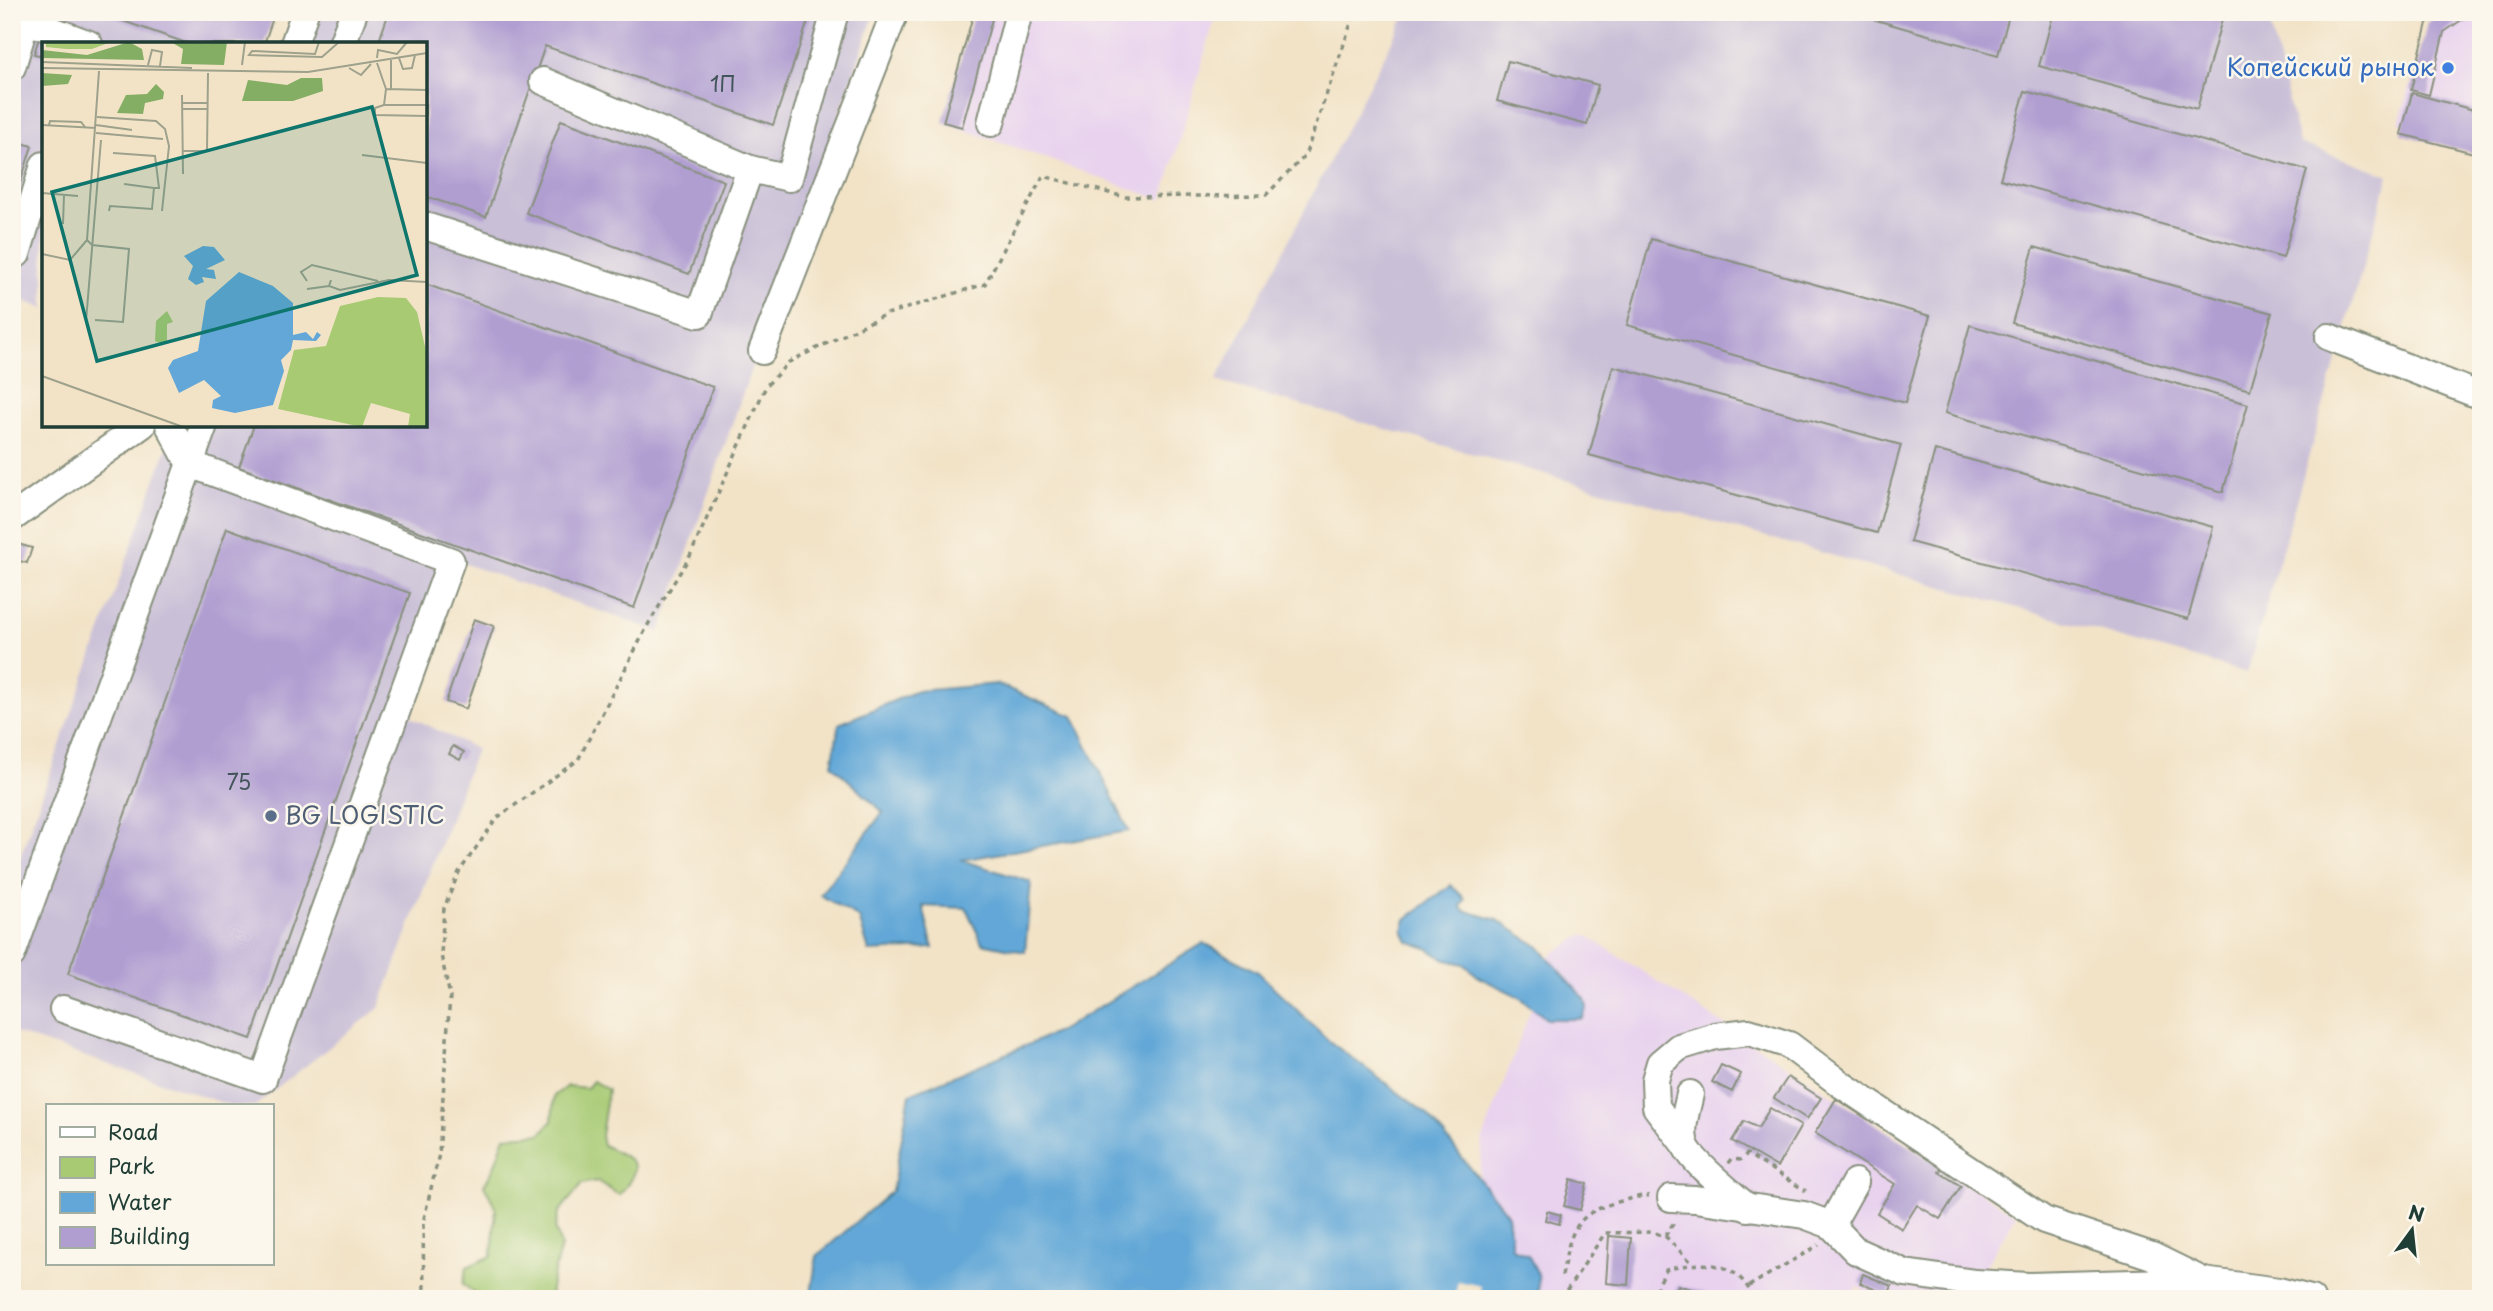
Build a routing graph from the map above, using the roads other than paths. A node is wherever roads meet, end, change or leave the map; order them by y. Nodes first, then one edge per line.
1 (305, 12) edge
2 (354, 12) edge
3 (835, 12) edge
4 (895, 12) edge
5 (1019, 12) edge
6 (19, 17) edge
7 (82, 42) edge
8 (295, 42) edge
9 (343, 42) edge
10 (12, 67) edge
11 (543, 81) dead end
12 (990, 123) dead end
13 (750, 169) junction
14 (42, 172) edge
15 (427, 227) edge
16 (17, 254) dead end
17 (2329, 337) dead end
18 (762, 351) dead end
19 (2481, 396) edge
20 (139, 427) edge
21 (170, 427) edge
22 (203, 427) edge
23 (190, 464) junction
24 (12, 517) edge
25 (12, 954) edge
26 (63, 1009) dead end
27 (1690, 1094) dead end
28 (1685, 1144) junction
29 (1855, 1182) dead end
30 (1671, 1198) road end
31 (1748, 1208) junction
32 (1831, 1225) junction
33 (2203, 1281) junction
34 (2311, 1299) edge

1 - 8 lane
2 - 9 lane
3 - 13 lane
4 - 18 lane
5 - 12 lane
6 - 7 lane
6 - 10 lane
11 - 13 lane
13 - 15 lane
14 - 16 lane
17 - 19 lane
20 - 24 lane
21 - 23 lane
22 - 23 lane
23 - 25 lane
23 - 26 lane
27 - 28 lane
28 - 31 lane
28 - 33 lane
29 - 32 lane
30 - 31 lane
31 - 32 lane
32 - 33 lane
33 - 34 lane

